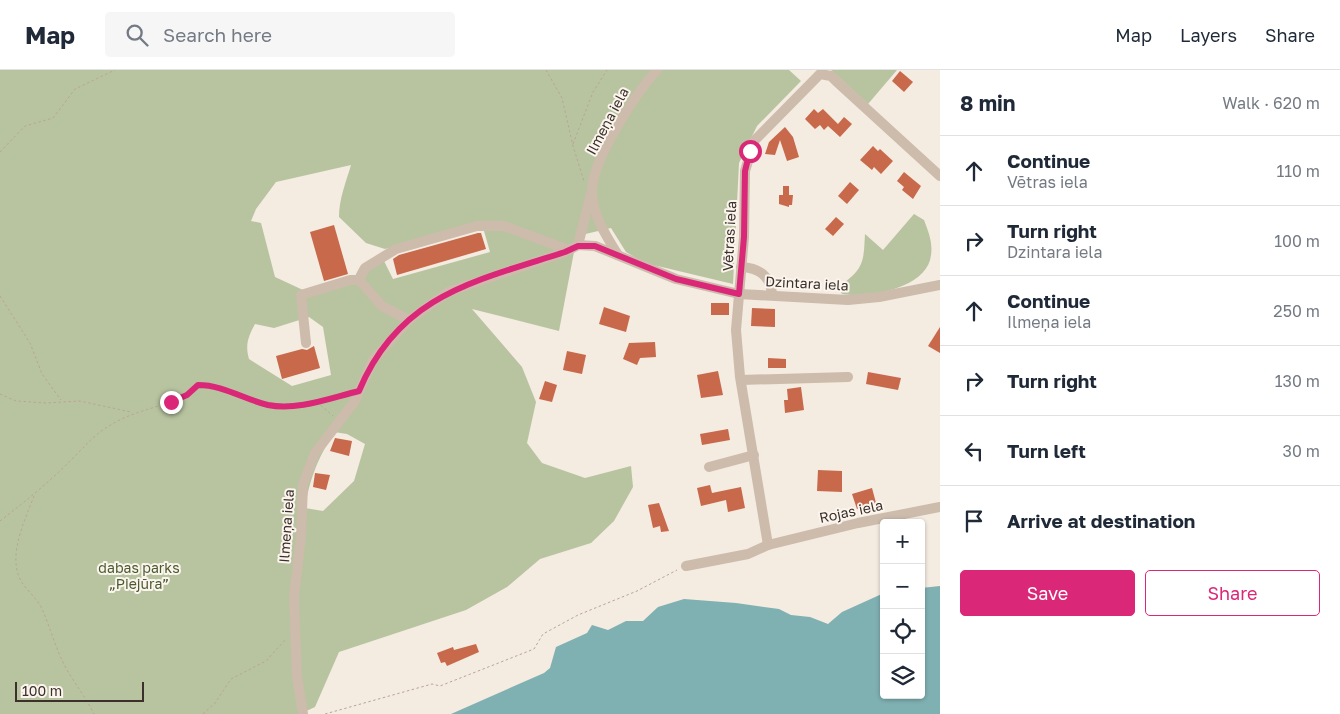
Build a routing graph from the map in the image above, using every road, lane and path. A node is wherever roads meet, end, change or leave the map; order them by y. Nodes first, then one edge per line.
1 (115, 70) edge
2 (546, 70) edge
3 (607, 70) edge
4 (657, 70) edge
5 (572, 146) junction
6 (0, 152) edge
7 (940, 176) edge
8 (592, 190) junction
9 (573, 248) junction
10 (619, 255) junction
11 (741, 267) junction
12 (359, 280) junction
13 (940, 285) edge
14 (739, 294) junction
15 (772, 294) junction
16 (0, 296) edge
17 (409, 320) junction
18 (306, 343) dead end
19 (848, 377) dead end
20 (741, 380) junction
21 (359, 391) junction
22 (0, 394) edge
23 (62, 401) junction
24 (316, 401) junction
25 (132, 413) junction
26 (339, 421) junction
27 (754, 455) junction
28 (709, 467) dead end
29 (34, 494) junction
30 (940, 508) edge
31 (0, 521) edge
32 (768, 545) junction
33 (686, 566) joint
34 (295, 628) junction
35 (94, 714) edge
36 (203, 714) edge
37 (303, 714) edge
38 (325, 714) edge

1 - 6 path
2 - 5 path
3 - 5 path
4 - 8 street, Ilmeņa iela
5 - 8 path
7 - 11 street, Vētras iela
8 - 9 street, Ilmeņa iela
8 - 10 street, Ilmeņa iela
9 - 10 street, Ilmeņa iela
9 - 12 street
9 - 17 street, Ilmeņa iela
10 - 14 street, Dzintara iela
11 - 14 street, Vētras iela
11 - 15 street
12 - 17 street
12 - 18 street
13 - 15 street, Dzintara iela
14 - 15 street, Dzintara iela
14 - 20 street, Vētras iela
16 - 23 path
17 - 21 street, Ilmeņa iela
19 - 20 street
20 - 27 street, Vētras iela
21 - 24 path
21 - 26 street, Ilmeņa iela
22 - 23 path
23 - 25 path
24 - 25 path
24 - 26 path
25 - 29 path
26 - 34 street, Ilmeņa iela
27 - 28 street
27 - 32 street, Vētras iela
29 - 31 path
29 - 35 path
30 - 32 street, Rojas iela
32 - 33 street, Rojas iela
33 - 38 path
34 - 36 path
34 - 37 street, Ilmeņa iela

